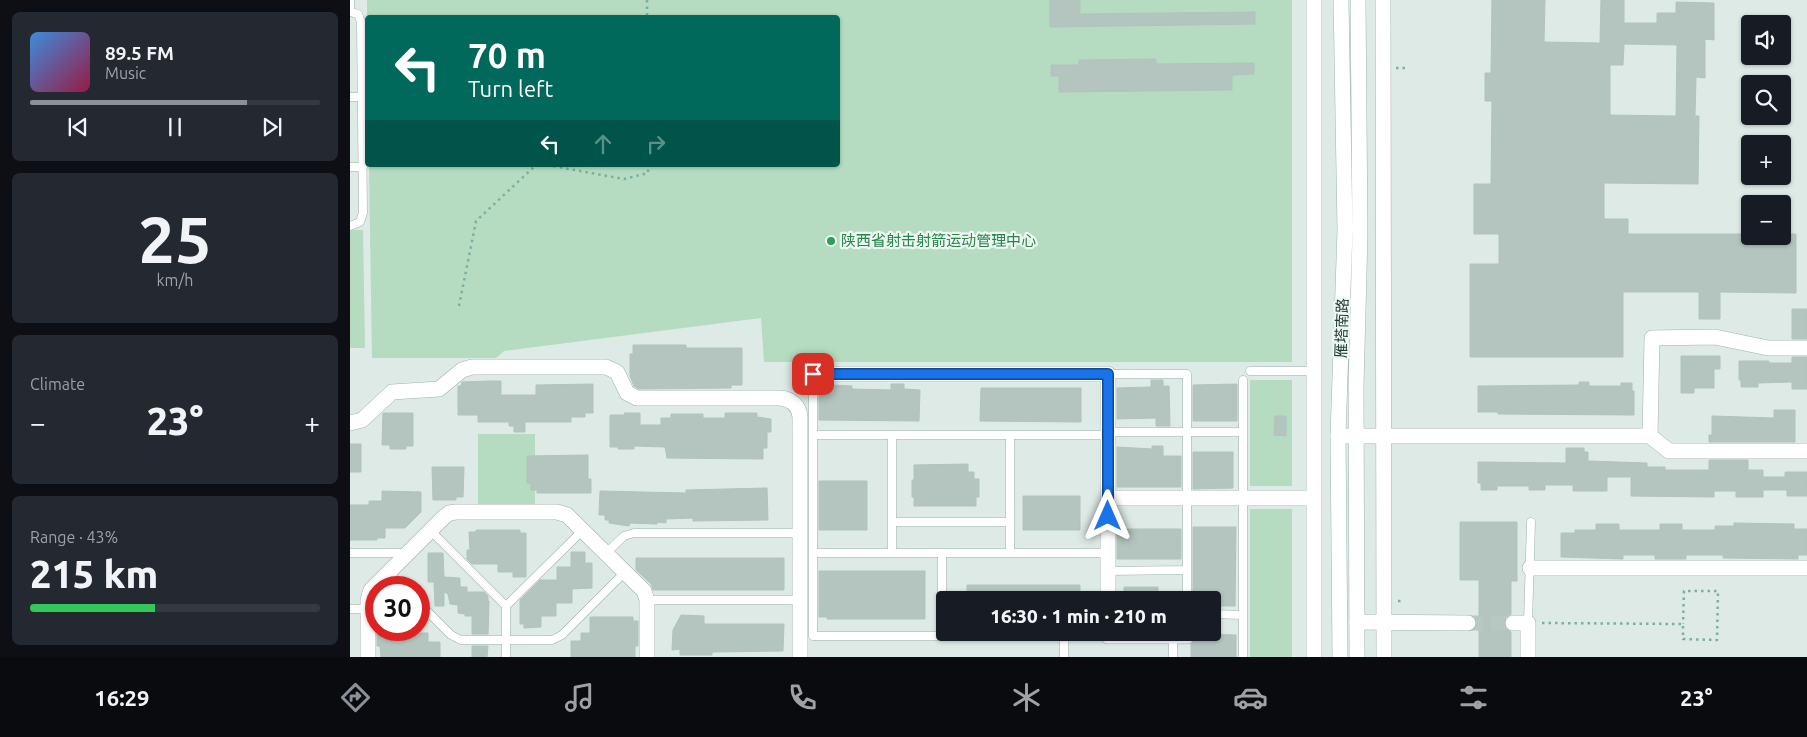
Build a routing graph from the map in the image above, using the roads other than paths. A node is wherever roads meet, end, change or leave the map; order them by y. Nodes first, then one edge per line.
1 (350, 0) edge
2 (1314, 0) edge
3 (1341, 0) edge
4 (1358, 0) edge
5 (1383, 0) edge
6 (350, 12) edge
7 (350, 97) edge
8 (362, 97) junction
9 (350, 167) edge
10 (363, 167) junction
11 (350, 226) edge
12 (1807, 348) edge
13 (1250, 371) dead end
14 (1314, 371) junction
15 (813, 374) joint
16 (1108, 374) junction
17 (1242, 380) dead end
18 (350, 423) edge
19 (1187, 432) junction
20 (1242, 432) junction
21 (1108, 434) junction
22 (813, 435) junction
23 (892, 435) junction
24 (1010, 435) junction
25 (1356, 435) junction
26 (1384, 435) junction
27 (1338, 436) junction
28 (1650, 436) junction
29 (1807, 451) edge
30 (1108, 498) junction
31 (1187, 498) junction
32 (1242, 498) junction
33 (1314, 498) junction
34 (892, 522) junction
35 (1010, 522) junction
36 (1531, 522) dead end
37 (430, 530) junction
38 (583, 530) junction
39 (800, 533) junction
40 (350, 553) edge
41 (407, 553) junction
42 (606, 553) junction
43 (813, 553) junction
44 (892, 553) junction
45 (942, 553) junction
46 (1010, 553) junction
47 (1108, 553) junction
48 (1530, 568) junction
49 (1807, 568) edge
50 (1187, 570) junction
51 (1108, 571) junction
52 (388, 572) junction
53 (625, 572) junction
54 (384, 576) edge
55 (392, 576) edge
56 (942, 591) edge
57 (1108, 591) edge
58 (1187, 591) edge
59 (647, 600) junction
60 (800, 600) junction
61 (506, 606) junction
62 (350, 609) edge
63 (365, 609) edge
64 (430, 614) edge
65 (1221, 614) edge
66 (1242, 615) junction
67 (1357, 622) junction
68 (1384, 622) junction
69 (1468, 623) tunnel mouth
70 (1512, 623) tunnel mouth
71 (1528, 623) junction
72 (936, 636) edge
73 (506, 640) junction
74 (368, 641) edge
75 (1064, 641) edge
76 (1180, 641) edge
77 (368, 657) edge
78 (506, 657) edge
79 (647, 657) edge
80 (800, 657) edge
81 (1064, 657) edge
82 (1173, 657) edge
83 (1242, 657) edge
84 (1314, 657) edge
85 (1340, 657) edge
86 (1357, 657) edge
87 (1384, 657) edge
88 (1528, 657) edge

1 - 6 lane
2 - 14 street
3 - 27 street, 雁塔南路
4 - 25 street, 雁塔南路
5 - 26 street
6 - 8 lane
7 - 8 lane
8 - 10 lane
9 - 10 lane
10 - 11 lane
12 - 28 street
13 - 14 lane
14 - 33 street
15 - 16 street
15 - 22 lane
16 - 19 lane
16 - 21 street
17 - 20 lane
18 - 39 street
19 - 20 lane
19 - 21 lane
19 - 31 lane
20 - 32 lane
21 - 24 lane
21 - 30 street
22 - 23 lane
22 - 43 lane
23 - 24 lane
23 - 34 lane
24 - 35 lane
25 - 26 street
25 - 27 street
25 - 67 street, 雁塔南路
26 - 28 street
26 - 68 street
27 - 85 street, 雁塔南路
28 - 29 street
30 - 31 street
30 - 47 street
31 - 32 street
31 - 50 lane
32 - 33 street
32 - 66 lane
33 - 84 street
34 - 35 lane
34 - 44 lane
35 - 46 lane
36 - 48 lane
37 - 38 street
37 - 41 street
37 - 61 lane
38 - 42 street
38 - 61 lane
39 - 42 lane
39 - 60 street
40 - 41 lane
41 - 52 street
42 - 53 street
43 - 44 lane
43 - 72 lane
44 - 45 lane
45 - 46 lane
45 - 56 lane
46 - 47 lane
47 - 51 street
48 - 49 street
48 - 71 lane
50 - 51 lane
50 - 58 lane
51 - 57 street
52 - 54 street
52 - 55 lane
53 - 59 street
53 - 73 lane
59 - 60 lane
59 - 79 street
60 - 80 street
61 - 73 lane
62 - 63 lane
64 - 73 lane
65 - 66 lane
66 - 83 lane
67 - 68 street
67 - 86 street, 雁塔南路
68 - 69 street
68 - 87 street
70 - 71 street
71 - 88 street
73 - 78 lane
74 - 77 street
75 - 81 lane
76 - 82 lane

